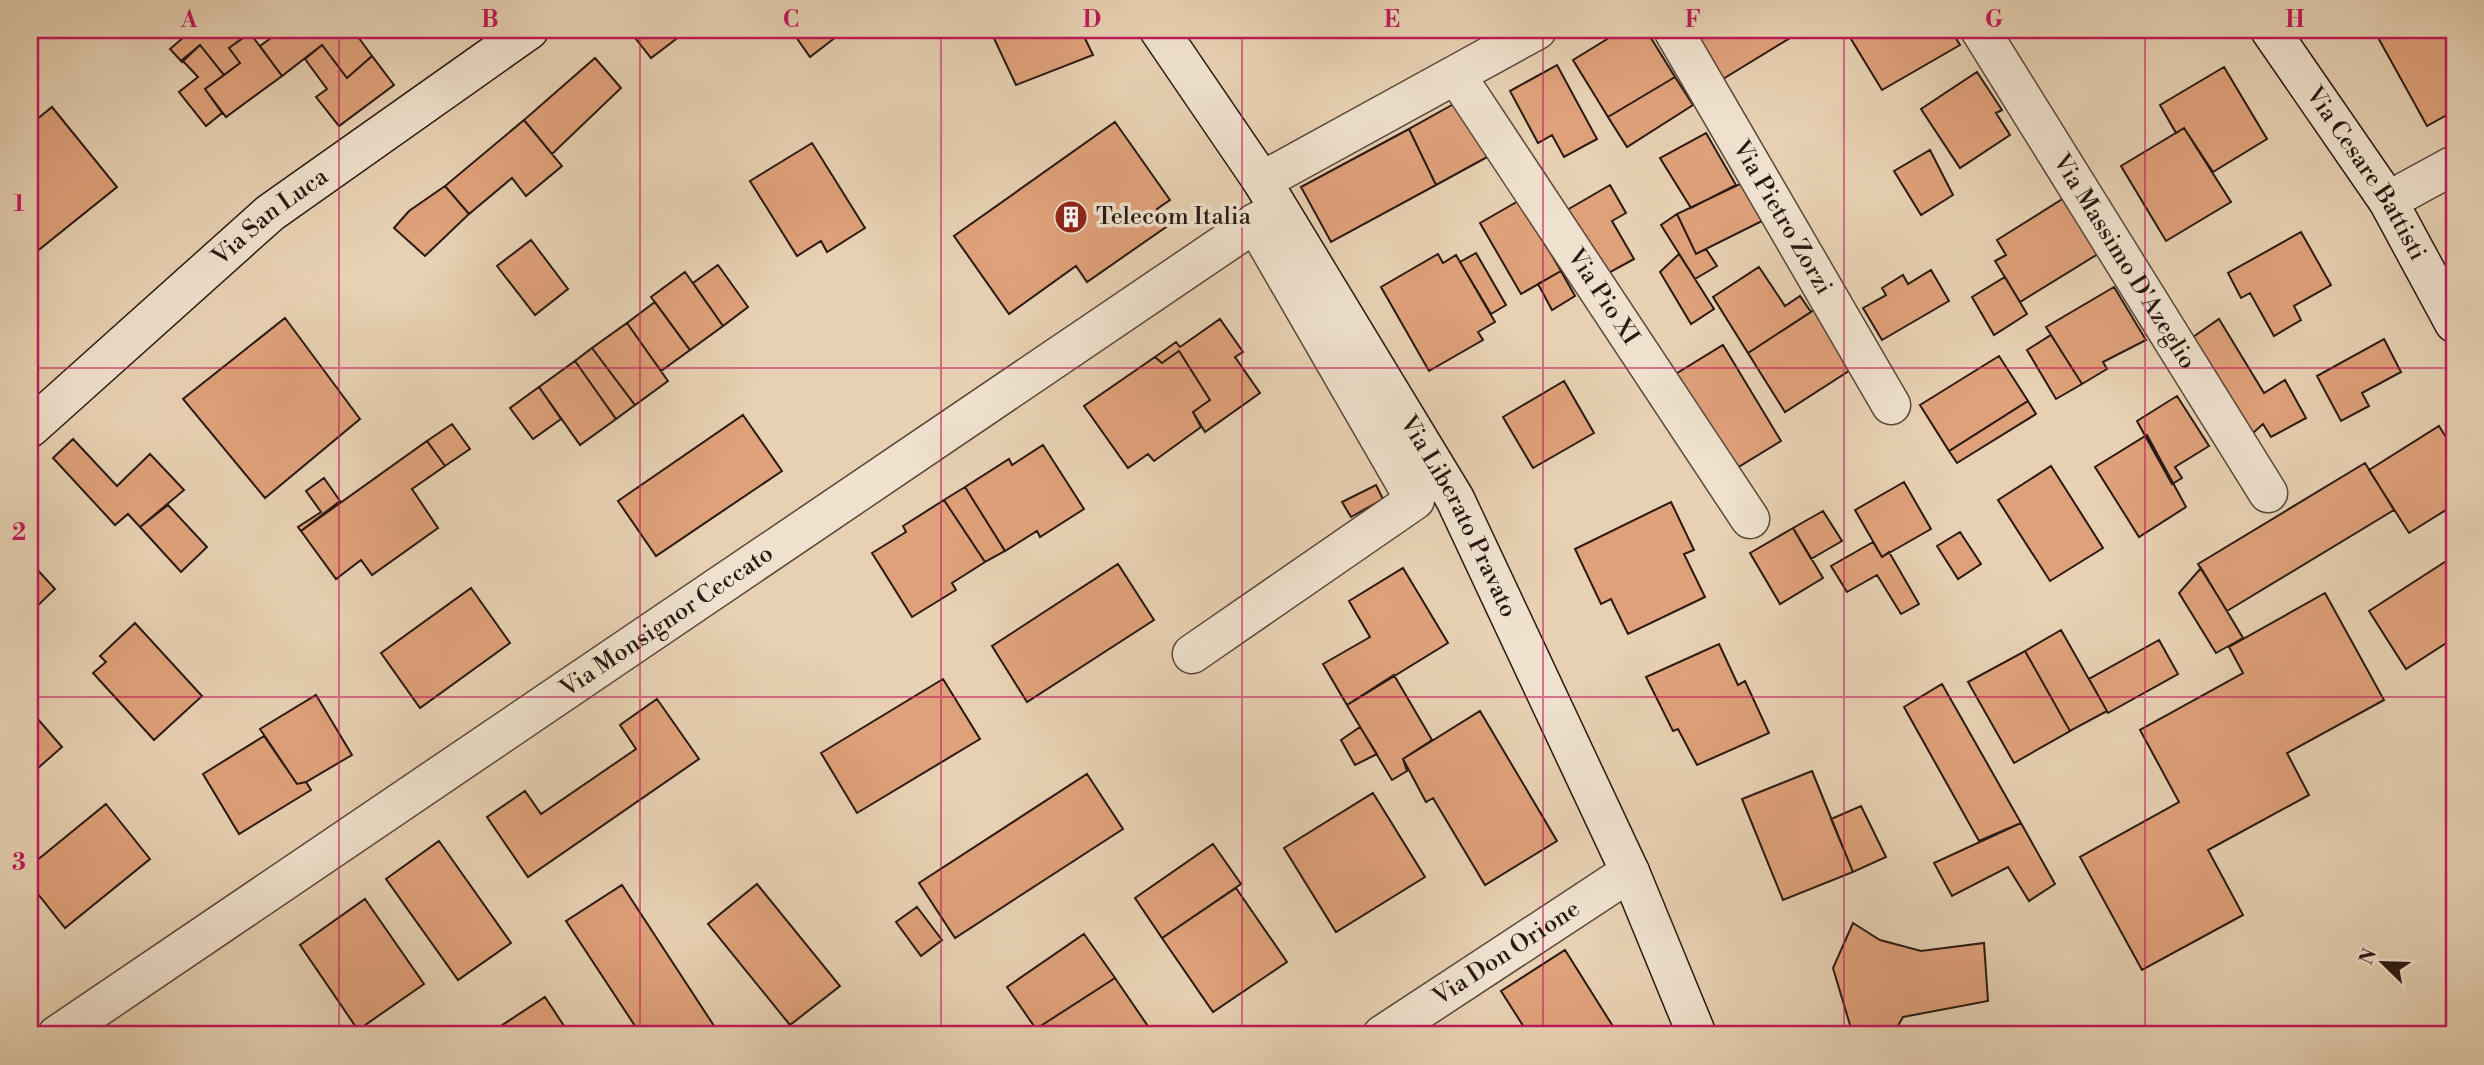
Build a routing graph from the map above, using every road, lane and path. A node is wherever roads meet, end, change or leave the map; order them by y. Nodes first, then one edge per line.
1 (529, 30) edge
2 (1159, 30) edge
3 (1537, 30) edge
4 (1673, 30) edge
5 (1980, 30) edge
6 (2270, 30) edge
7 (1457, 75) junction
8 (2454, 165) edge
9 (2388, 201) junction
10 (1265, 205) junction
11 (2454, 323) edge
12 (1891, 405) dead end
13 (30, 428) edge
14 (2268, 493) dead end
15 (1750, 519) dead end
16 (1192, 654) dead end
17 (1630, 872) junction
18 (57, 1035) edge
19 (1382, 1035) edge
20 (1697, 1035) edge

1 - 13 street, Via San Luca
2 - 10 street, Via Liberato Pravato
3 - 7 street, Via Monsignor Ceccato
4 - 12 street, Via Pietro Zorzi
5 - 14 street, Via Massimo D'Azeglio
6 - 9 street, Via Cesare Battisti
7 - 10 street, Via Monsignor Ceccato
7 - 15 street, Via Pio XI
8 - 9 street
9 - 11 street, Via Cesare Battisti
10 - 16 street
10 - 17 street, Via Liberato Pravato
10 - 18 street, Via Monsignor Ceccato
17 - 19 street, Via Don Orione
17 - 20 street, Via Liberato Pravato

